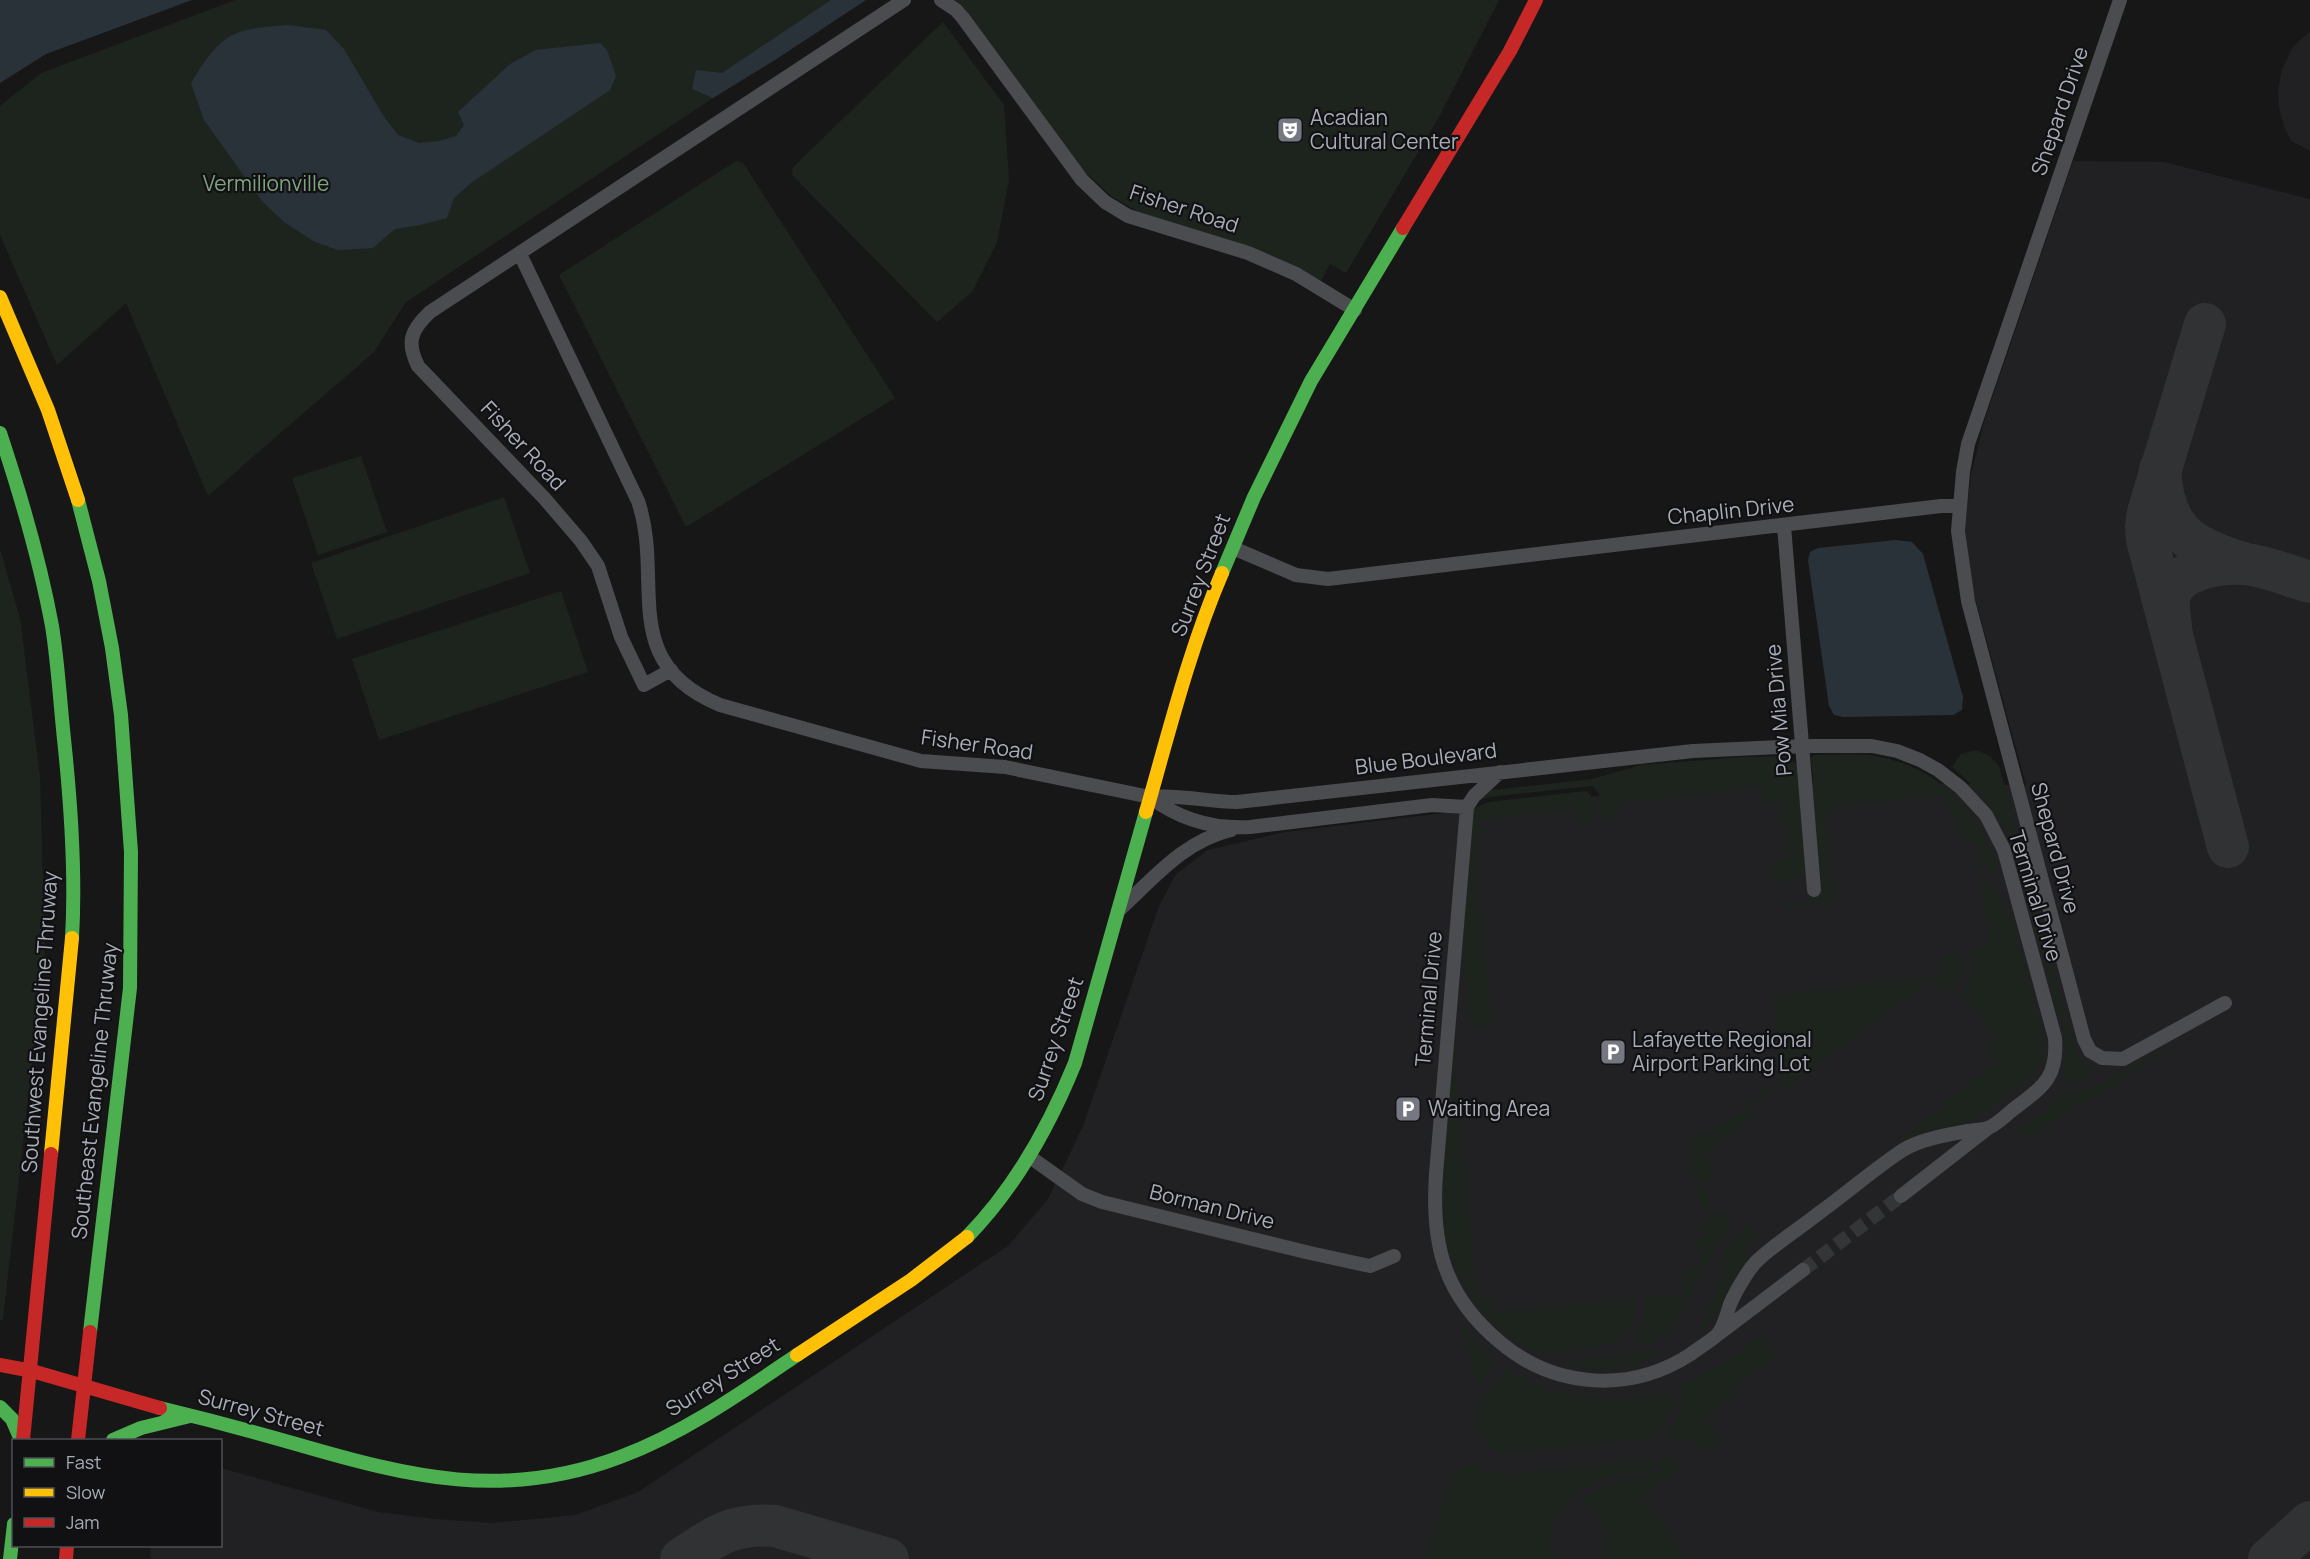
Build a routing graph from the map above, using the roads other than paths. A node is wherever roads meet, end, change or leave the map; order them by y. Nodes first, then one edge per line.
1 (904, 0) edge
2 (941, 0) edge
3 (1536, 0) edge
4 (2120, 0) edge
5 (520, 255) junction
6 (0, 297) edge
7 (1355, 310) junction
8 (0, 433) edge
9 (1959, 506) junction
10 (1784, 526) junction
11 (1233, 548) junction
12 (671, 669) junction
13 (1804, 746) junction
14 (1500, 772) junction
15 (1150, 797) junction
16 (1467, 807) junction
17 (1240, 828) junction
18 (1814, 890) dead end
19 (1118, 911) junction
20 (2225, 1003) dead end
21 (1989, 1128) junction
22 (1030, 1157) junction
23 (1901, 1196) tunnel mouth
24 (1394, 1256) dead end
25 (1803, 1270) tunnel mouth
26 (1718, 1334) junction
27 (0, 1365) edge
28 (30, 1370) junction
29 (84, 1385) junction
30 (0, 1407) edge
31 (193, 1415) junction
32 (22, 1439) edge
33 (22, 1439) edge
34 (78, 1439) edge
35 (115, 1439) edge
36 (12, 1542) edge
37 (10, 1559) edge

1 - 5 street, Fisher Road
2 - 7 street, Fisher Road
3 - 7 main road, Surrey Street
4 - 9 street, Shepard Drive
5 - 12 street, Fisher Road
5 - 12 street, Fisher Road
6 - 29 main road, Southeast Evangeline Thruway
7 - 11 main road, Surrey Street
8 - 28 main road, Southwest Evangeline Thruway
9 - 10 street, Chaplin Drive
9 - 20 street, Shepard Drive
10 - 11 street, Chaplin Drive
10 - 13 street, Pow Mia Drive
11 - 15 main road, Surrey Street
12 - 15 street, Fisher Road
13 - 14 street, Blue Boulevard
13 - 18 street, Pow Mia Drive
13 - 21 street, Terminal Drive
14 - 15 street, Blue Boulevard
14 - 16 street
15 - 17 street
15 - 19 main road, Surrey Street
16 - 17 street
16 - 26 street, Terminal Drive
17 - 19 street
19 - 22 main road, Surrey Street
21 - 23 street, Terminal Drive
21 - 26 street, Terminal Drive
22 - 24 street, Borman Drive
22 - 31 main road, Surrey Street
25 - 26 street, Terminal Drive
27 - 28 main road, Surrey Street
28 - 29 main road, Surrey Street
28 - 32 main road
29 - 31 main road, Surrey Street
29 - 34 main road, Southeast Evangeline Thruway
30 - 33 main road
31 - 35 main road
36 - 37 main road

